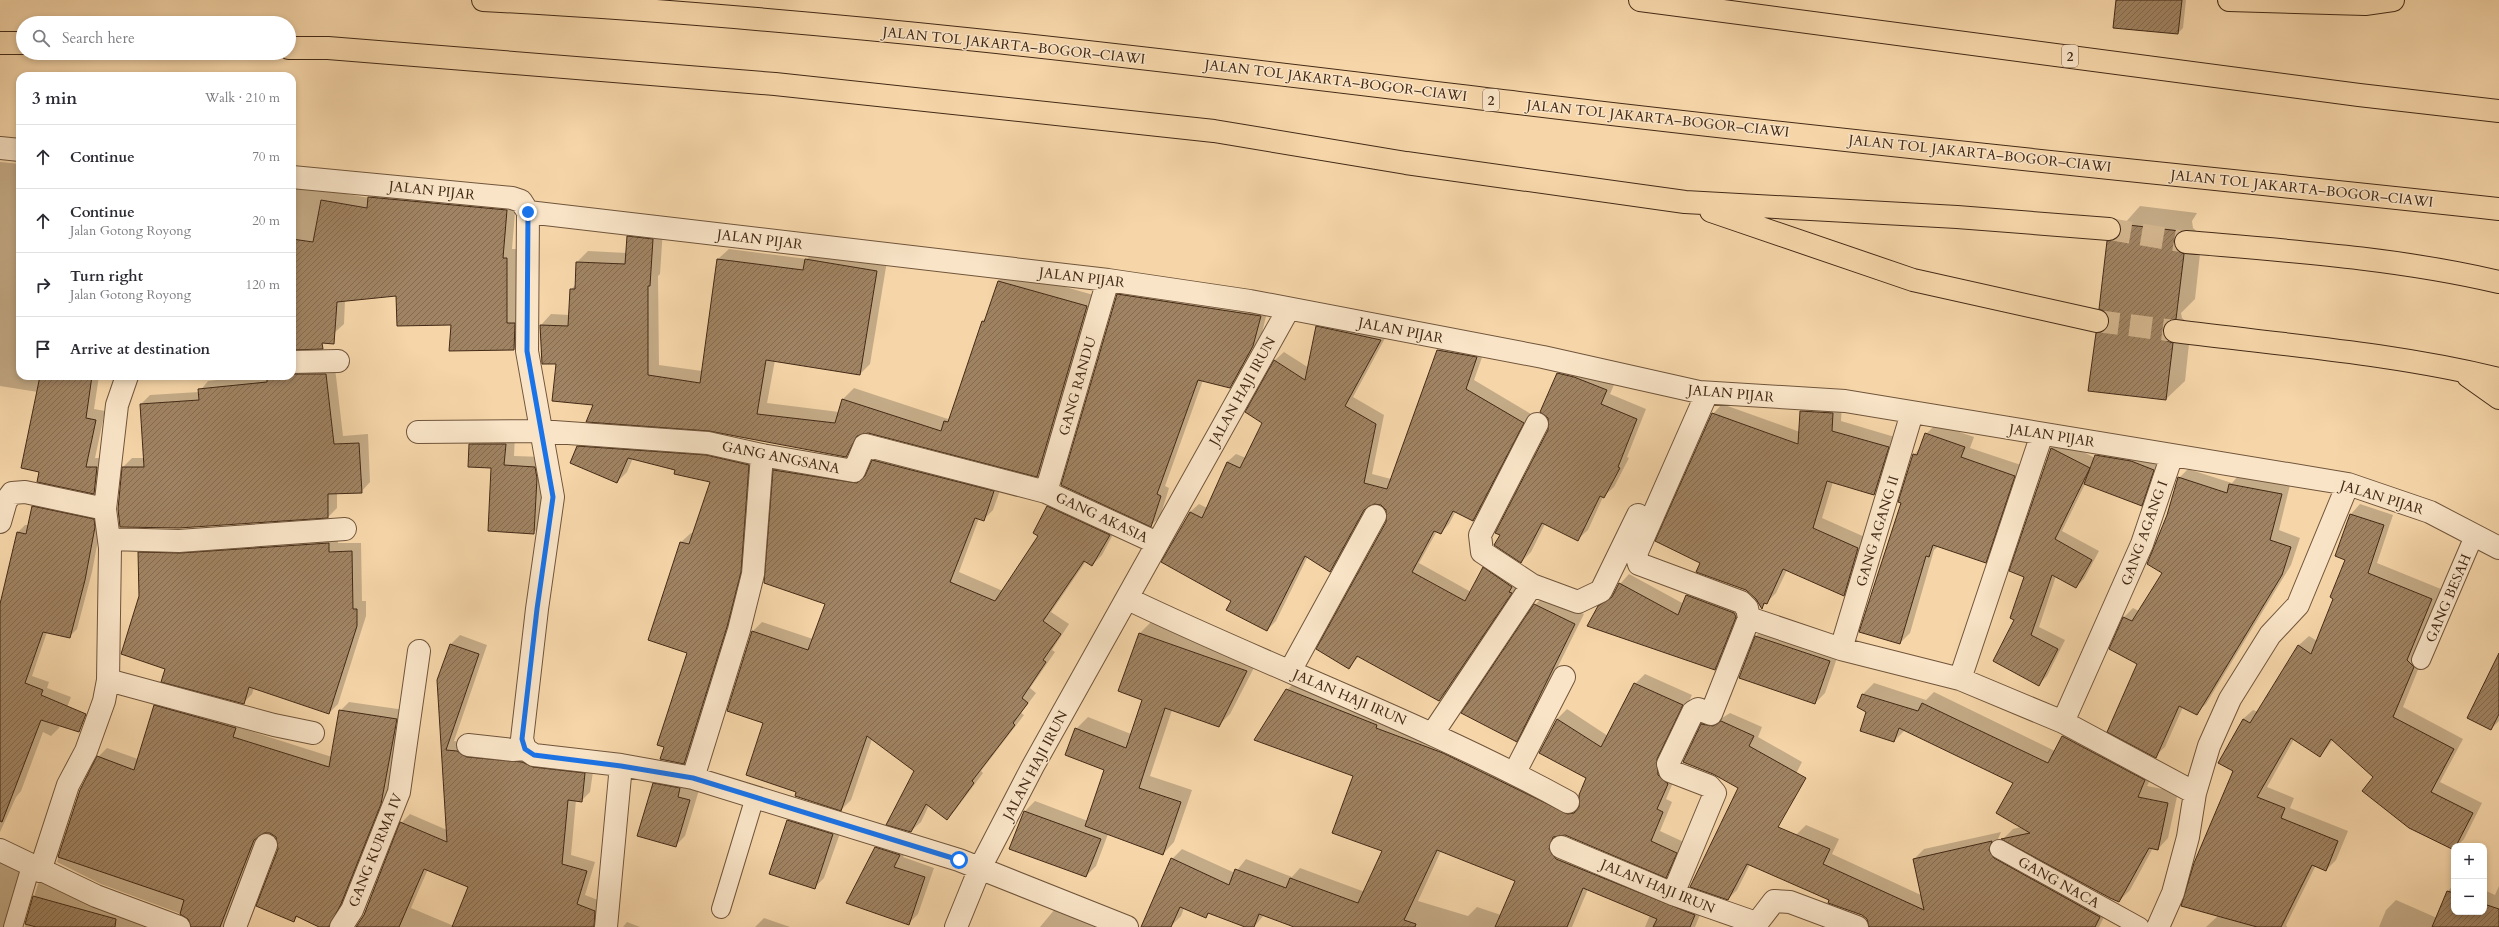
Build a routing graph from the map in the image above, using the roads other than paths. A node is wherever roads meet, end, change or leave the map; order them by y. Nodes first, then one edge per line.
1 (483, 0) edge
2 (1640, 0) edge
3 (2229, 0) edge
4 (2393, 0) edge
5 (0, 43) edge
6 (16, 43) edge
7 (296, 48) edge
8 (2499, 111) edge
9 (0, 148) edge
10 (16, 150) edge
11 (296, 177) edge
12 (1685, 202) junction
13 (2499, 209) edge
14 (528, 212) junction
15 (2108, 229) tunnel mouth
16 (2186, 242) tunnel mouth
17 (1108, 280) junction
18 (2499, 282) edge
19 (1288, 310) junction
20 (2097, 320) tunnel mouth
21 (2175, 331) tunnel mouth
22 (338, 361) dead end
23 (296, 362) edge
24 (2458, 370) junction
25 (2499, 379) edge
26 (126, 380) edge
27 (1703, 393) junction
28 (2499, 398) edge
29 (1912, 413) junction
30 (1536, 424) dead end
31 (540, 431) junction
32 (418, 432) dead end
33 (2042, 434) junction
34 (2172, 455) junction
35 (762, 456) junction
36 (2348, 484) junction
37 (1046, 492) junction
38 (105, 509) junction
39 (1375, 516) dead end
40 (0, 522) edge
41 (345, 529) dead end
42 (2474, 536) junction
43 (109, 539) junction
44 (1157, 543) junction
45 (2499, 548) edge
46 (1532, 585) junction
47 (1128, 600) junction
48 (1749, 618) junction
49 (1841, 649) junction
50 (419, 651) dead end
51 (2421, 660) dead end
52 (1290, 671) junction
53 (1564, 677) dead end
54 (1960, 679) junction
55 (108, 680) junction
56 (2063, 722) junction
57 (313, 733) dead end
58 (1433, 733) junction
59 (468, 745) dead end
60 (525, 749) junction
61 (621, 766) junction
62 (1515, 772) junction
63 (693, 778) junction
64 (2195, 793) junction
65 (755, 797) junction
66 (1568, 802) dead end
67 (266, 845) dead end
68 (1561, 847) dead end
69 (1999, 849) dead end
70 (0, 850) edge
71 (35, 868) junction
72 (980, 868) junction
73 (1673, 894) junction
74 (721, 909) dead end
75 (1755, 925) edge
76 (13, 927) edge
77 (178, 927) edge
78 (235, 927) edge
79 (341, 927) edge
80 (606, 927) edge
81 (956, 927) edge
82 (1127, 927) edge
83 (1857, 927) edge
84 (2140, 927) edge
85 (2158, 927) edge

1 - 13 highway, JALAN TOL JAKARTA–BOGOR–CIAWI / 2
2 - 8 highway, 2
3 - 4 highway
5 - 6 highway
7 - 12 highway
9 - 10 street
11 - 14 street, JALAN PIJAR
12 - 15 highway
12 - 20 highway
14 - 17 street, JALAN PIJAR
14 - 31 street
16 - 18 highway
17 - 19 street, JALAN PIJAR
17 - 37 street, GANG RANDU
19 - 27 street, JALAN PIJAR
19 - 44 street, JALAN HAJI IRUN
21 - 24 highway
22 - 23 street
24 - 25 highway
24 - 28 highway
26 - 38 street
27 - 29 street, JALAN PIJAR
27 - 46 street
27 - 48 street
29 - 33 street, JALAN PIJAR
29 - 49 street, GANG AGANG II
30 - 46 street
31 - 32 street, GANG ANGSANA
31 - 35 street, GANG ANGSANA
31 - 60 street
33 - 34 street, JALAN PIJAR
33 - 54 street
34 - 36 street, JALAN PIJAR
34 - 56 street, GANG AGANG I
35 - 37 street, GANG ANGSANA
35 - 63 street
36 - 42 street, JALAN PIJAR
36 - 64 street
37 - 44 street, GANG AKASIA
38 - 40 street
38 - 43 street
39 - 52 street
41 - 43 street
42 - 45 street, JALAN PIJAR
42 - 51 lane, GANG BESAH
43 - 55 street
44 - 47 street, JALAN HAJI IRUN
46 - 58 street
47 - 52 street, JALAN HAJI IRUN
47 - 72 street, JALAN HAJI IRUN
48 - 49 street
48 - 73 street
49 - 54 street
50 - 79 street, GANG KURMA IV
52 - 58 street, JALAN HAJI IRUN
53 - 62 street
54 - 56 street
55 - 57 street
55 - 71 street
56 - 64 street
58 - 62 street, JALAN HAJI IRUN
59 - 60 street
60 - 61 street
61 - 63 street
61 - 80 street
62 - 66 street, JALAN HAJI IRUN
63 - 65 street
64 - 85 street
65 - 72 street
65 - 74 lane
67 - 78 street
68 - 73 street, JALAN HAJI IRUN
69 - 84 lane, GANG NACA
70 - 71 street
71 - 76 lane
71 - 77 street
72 - 81 street, JALAN HAJI IRUN
72 - 82 street
73 - 75 street, JALAN HAJI IRUN
75 - 83 street

